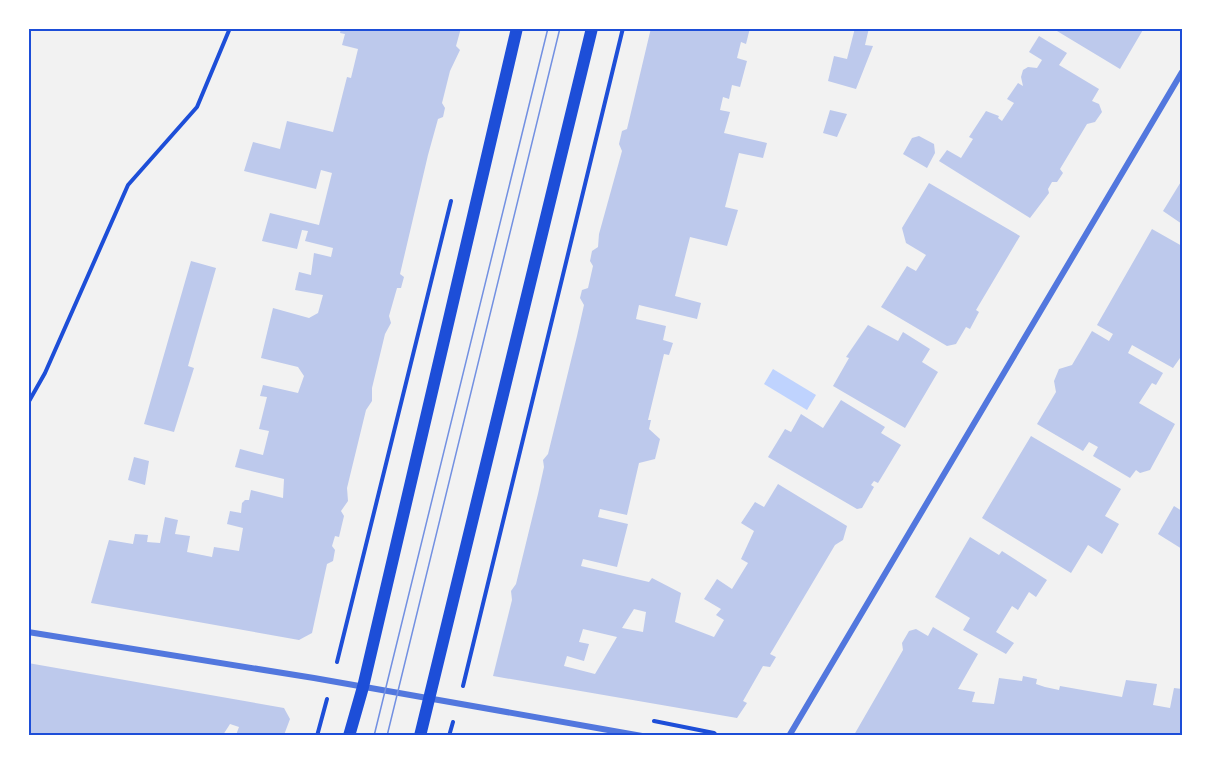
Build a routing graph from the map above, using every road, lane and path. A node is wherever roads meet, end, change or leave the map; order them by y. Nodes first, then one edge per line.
1 (230, 28) edge
2 (517, 28) edge
3 (592, 28) edge
4 (623, 28) edge
5 (1182, 72) edge
6 (452, 200) dead end
7 (28, 402) edge
8 (28, 632) edge
9 (332, 681) junction
10 (363, 687) junction
11 (431, 699) junction
12 (458, 703) junction
13 (317, 735) edge
14 (349, 735) edge
15 (420, 735) edge
16 (449, 735) edge
17 (642, 735) edge
18 (789, 735) edge

1 - 7 path
2 - 10 main road
3 - 11 main road
4 - 12 path
5 - 18 street
6 - 9 path
8 - 9 street
9 - 10 street
9 - 13 path
10 - 11 street
10 - 14 main road
11 - 12 street
11 - 15 main road
12 - 16 path
12 - 17 street

